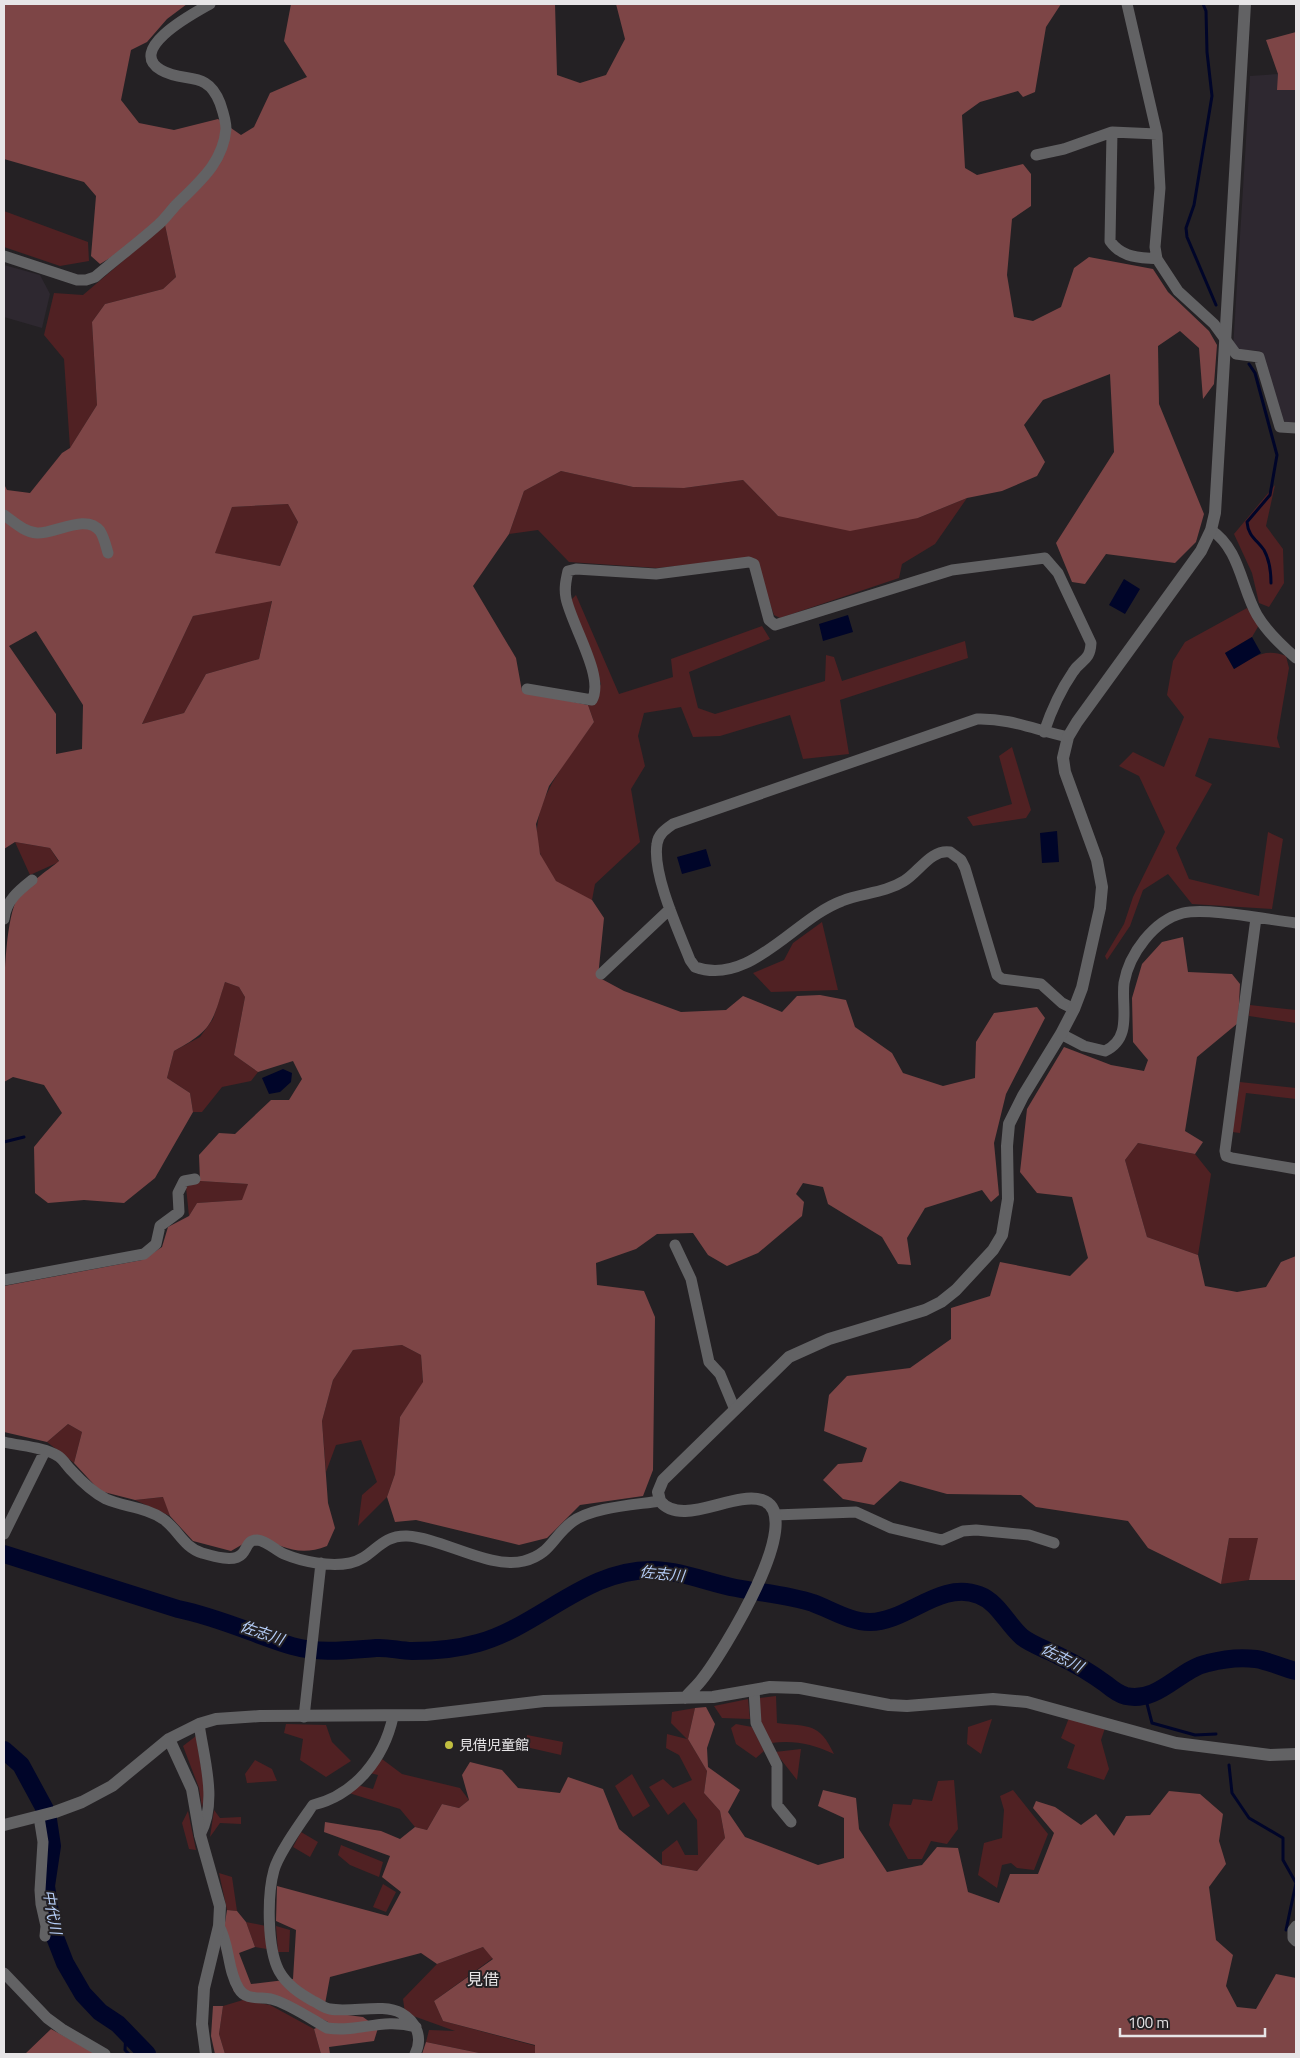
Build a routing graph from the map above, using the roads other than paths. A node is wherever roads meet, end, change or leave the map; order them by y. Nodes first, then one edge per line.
1 (210, 4) edge
2 (1127, 4) edge
3 (1245, 4) edge
4 (1112, 132) junction
5 (1157, 134) junction
6 (1036, 155) dead end
7 (4, 256) edge
8 (1157, 259) junction
9 (1226, 340) junction
10 (1296, 428) edge
11 (4, 515) edge
12 (1211, 530) junction
13 (108, 553) dead end
14 (1296, 658) edge
15 (527, 689) dead end
16 (1044, 732) junction
17 (1068, 737) junction
18 (32, 880) dead end
19 (670, 909) junction
20 (1256, 918) junction
21 (4, 920) edge
22 (1296, 923) edge
23 (601, 974) dead end
24 (1074, 1009) junction
25 (1062, 1034) junction
26 (1296, 1169) edge
27 (195, 1179) dead end
28 (675, 1245) dead end
29 (4, 1280) edge
30 (735, 1410) junction
31 (4, 1442) edge
32 (46, 1452) junction
33 (660, 1501) junction
34 (775, 1515) junction
35 (4, 1534) edge
36 (1054, 1543) dead end
37 (321, 1563) junction
38 (754, 1690) junction
39 (685, 1698) junction
40 (304, 1717) junction
41 (393, 1717) junction
42 (199, 1724) junction
43 (169, 1739) junction
44 (1296, 1754) edge
45 (39, 1817) junction
46 (791, 1822) dead end
47 (4, 1825) edge
48 (200, 1835) junction
49 (218, 1926) junction
50 (1296, 1926) edge
51 (45, 1936) dead end
52 (1296, 1942) edge
53 (4, 1974) edge
54 (417, 2028) junction
55 (105, 2054) edge
56 (206, 2054) edge
57 (415, 2054) edge

1 - 7 street
2 - 5 street
3 - 9 street
4 - 5 street
4 - 6 street
4 - 8 street
5 - 8 street
8 - 9 street
9 - 10 street
9 - 12 street
11 - 13 street
12 - 14 street
12 - 17 street
15 - 16 street
16 - 17 street
16 - 19 street
17 - 24 street
18 - 21 street
19 - 23 street
19 - 24 street
20 - 22 street
20 - 25 street
20 - 26 street
24 - 25 street
25 - 30 street
27 - 29 street
28 - 30 street
30 - 33 street
31 - 32 street
32 - 35 street
32 - 37 street
33 - 34 street
33 - 37 street
34 - 36 street
34 - 39 street
37 - 40 street
38 - 39 street
38 - 44 street
38 - 46 street
39 - 41 street
40 - 41 street
40 - 42 street
41 - 54 street
42 - 43 street
42 - 48 street
43 - 45 street
43 - 48 street
45 - 47 street
45 - 51 street
48 - 49 street
49 - 54 street
49 - 56 street
50 - 52 street
53 - 55 street
54 - 57 street

